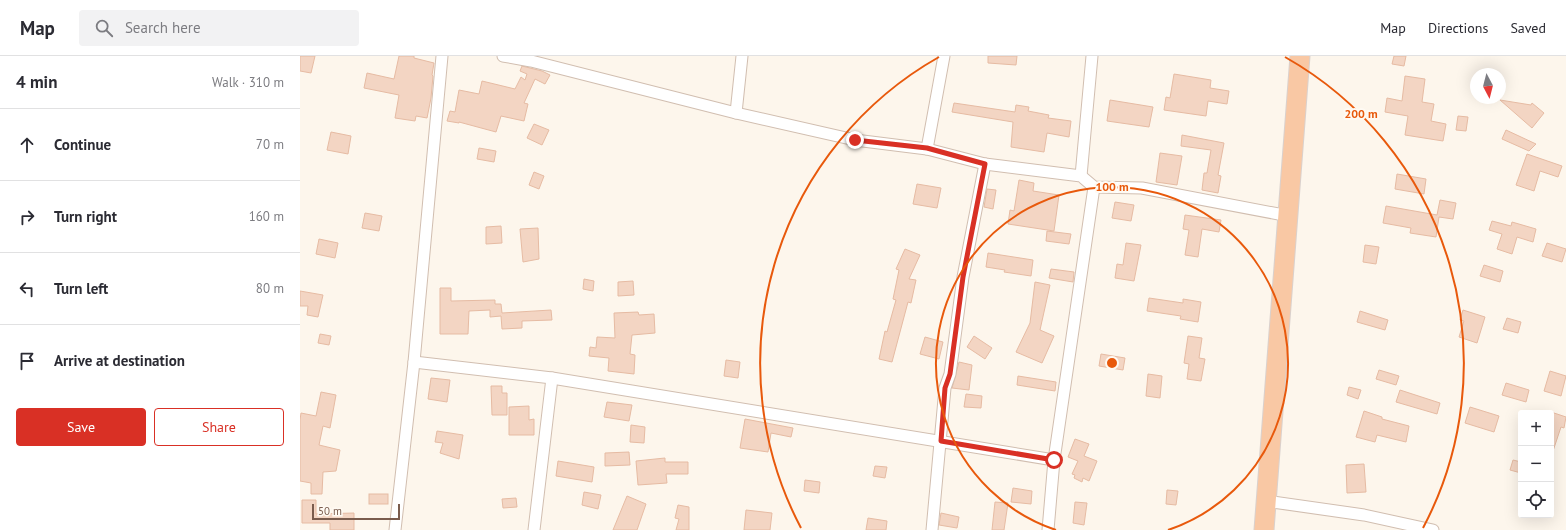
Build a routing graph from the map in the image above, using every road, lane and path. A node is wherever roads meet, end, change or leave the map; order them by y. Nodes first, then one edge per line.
1 (442, 56) edge
2 (503, 56) edge
3 (742, 56) edge
4 (944, 56) edge
5 (1092, 56) edge
6 (1300, 56) edge
7 (736, 113) junction
8 (927, 148) junction
9 (985, 164) junction
10 (1082, 176) junction
11 (1094, 187) junction
12 (1289, 216) junction
13 (414, 362) junction
14 (552, 378) junction
15 (941, 441) junction
16 (1054, 460) junction
17 (1266, 501) junction
18 (395, 530) edge
19 (534, 530) edge
20 (932, 530) edge
21 (1048, 530) edge
22 (1264, 530) edge
23 (1433, 530) edge

1 - 13 street
2 - 7 street
3 - 7 street
4 - 8 street
5 - 10 street
6 - 12 highway
7 - 8 street
8 - 9 street
9 - 10 street
9 - 15 street
10 - 11 street
11 - 12 street
11 - 16 street
12 - 17 highway
13 - 14 street
13 - 18 street
14 - 15 street
14 - 19 street
15 - 16 street
15 - 20 street
16 - 21 street
17 - 22 highway
17 - 23 street

